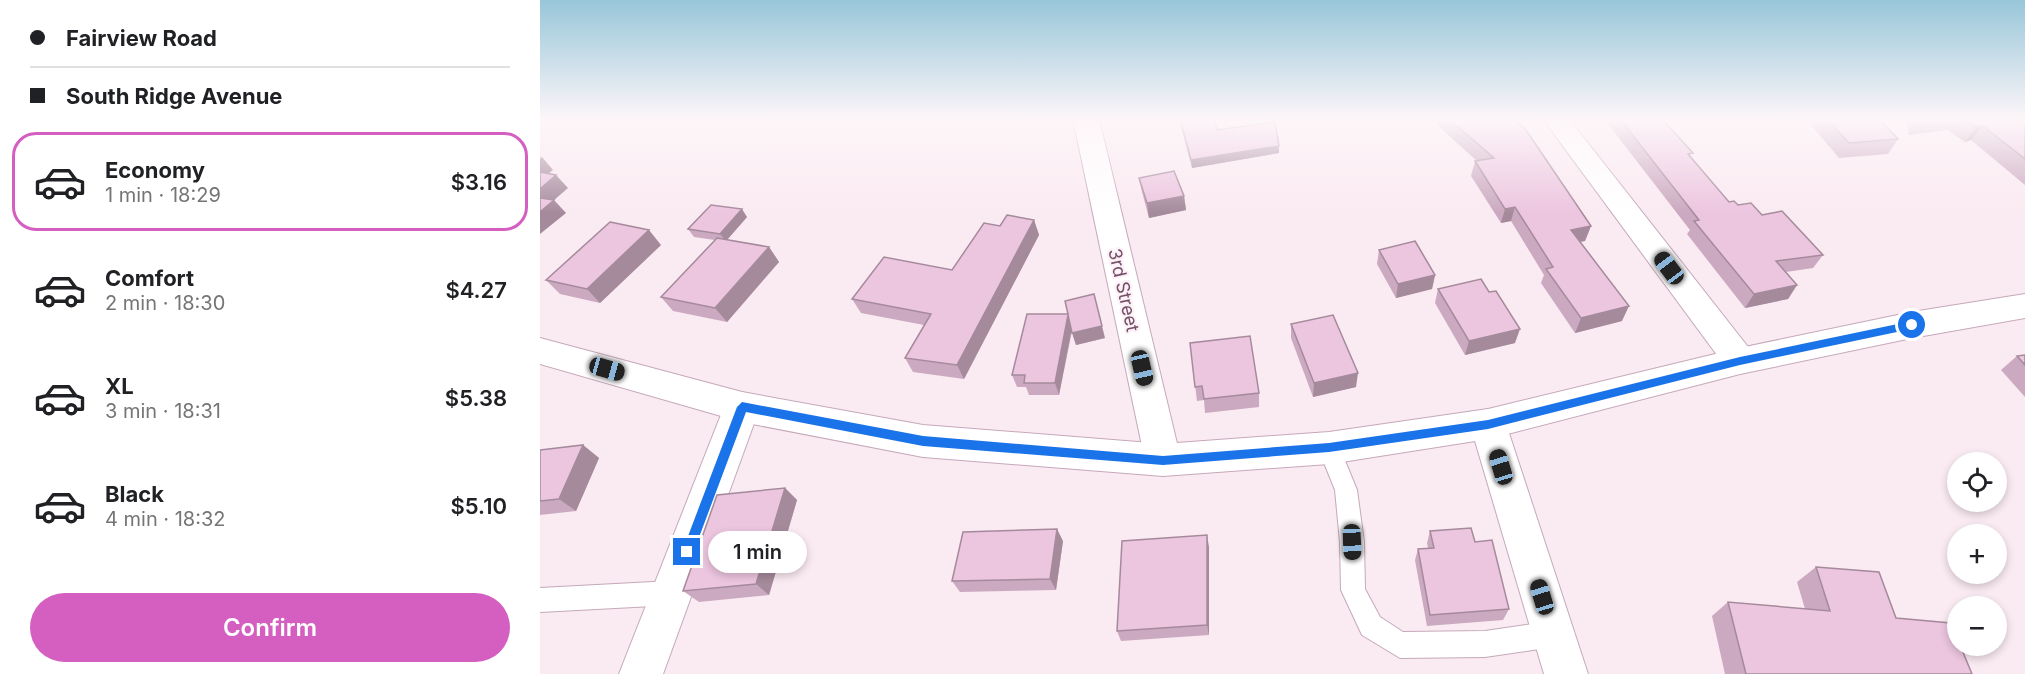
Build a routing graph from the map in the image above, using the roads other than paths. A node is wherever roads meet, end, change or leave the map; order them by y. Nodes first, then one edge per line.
1 (1093, 150) edge
2 (1580, 150) edge
3 (2025, 306) edge
4 (540, 351) edge
5 (1740, 361) junction
6 (742, 407) junction
7 (1488, 424) junction
8 (1329, 448) junction
9 (1163, 460) junction
10 (672, 593) junction
11 (540, 600) edge
12 (1554, 634) junction
13 (641, 674) edge
14 (1566, 674) edge

1 - 9 main road, 3rd Street
2 - 5 main road
3 - 5 main road
4 - 6 main road
5 - 7 main road
6 - 9 main road
6 - 10 main road
7 - 8 main road
7 - 12 main road
8 - 9 main road
8 - 12 lane
10 - 11 lane
10 - 13 main road
12 - 14 main road

